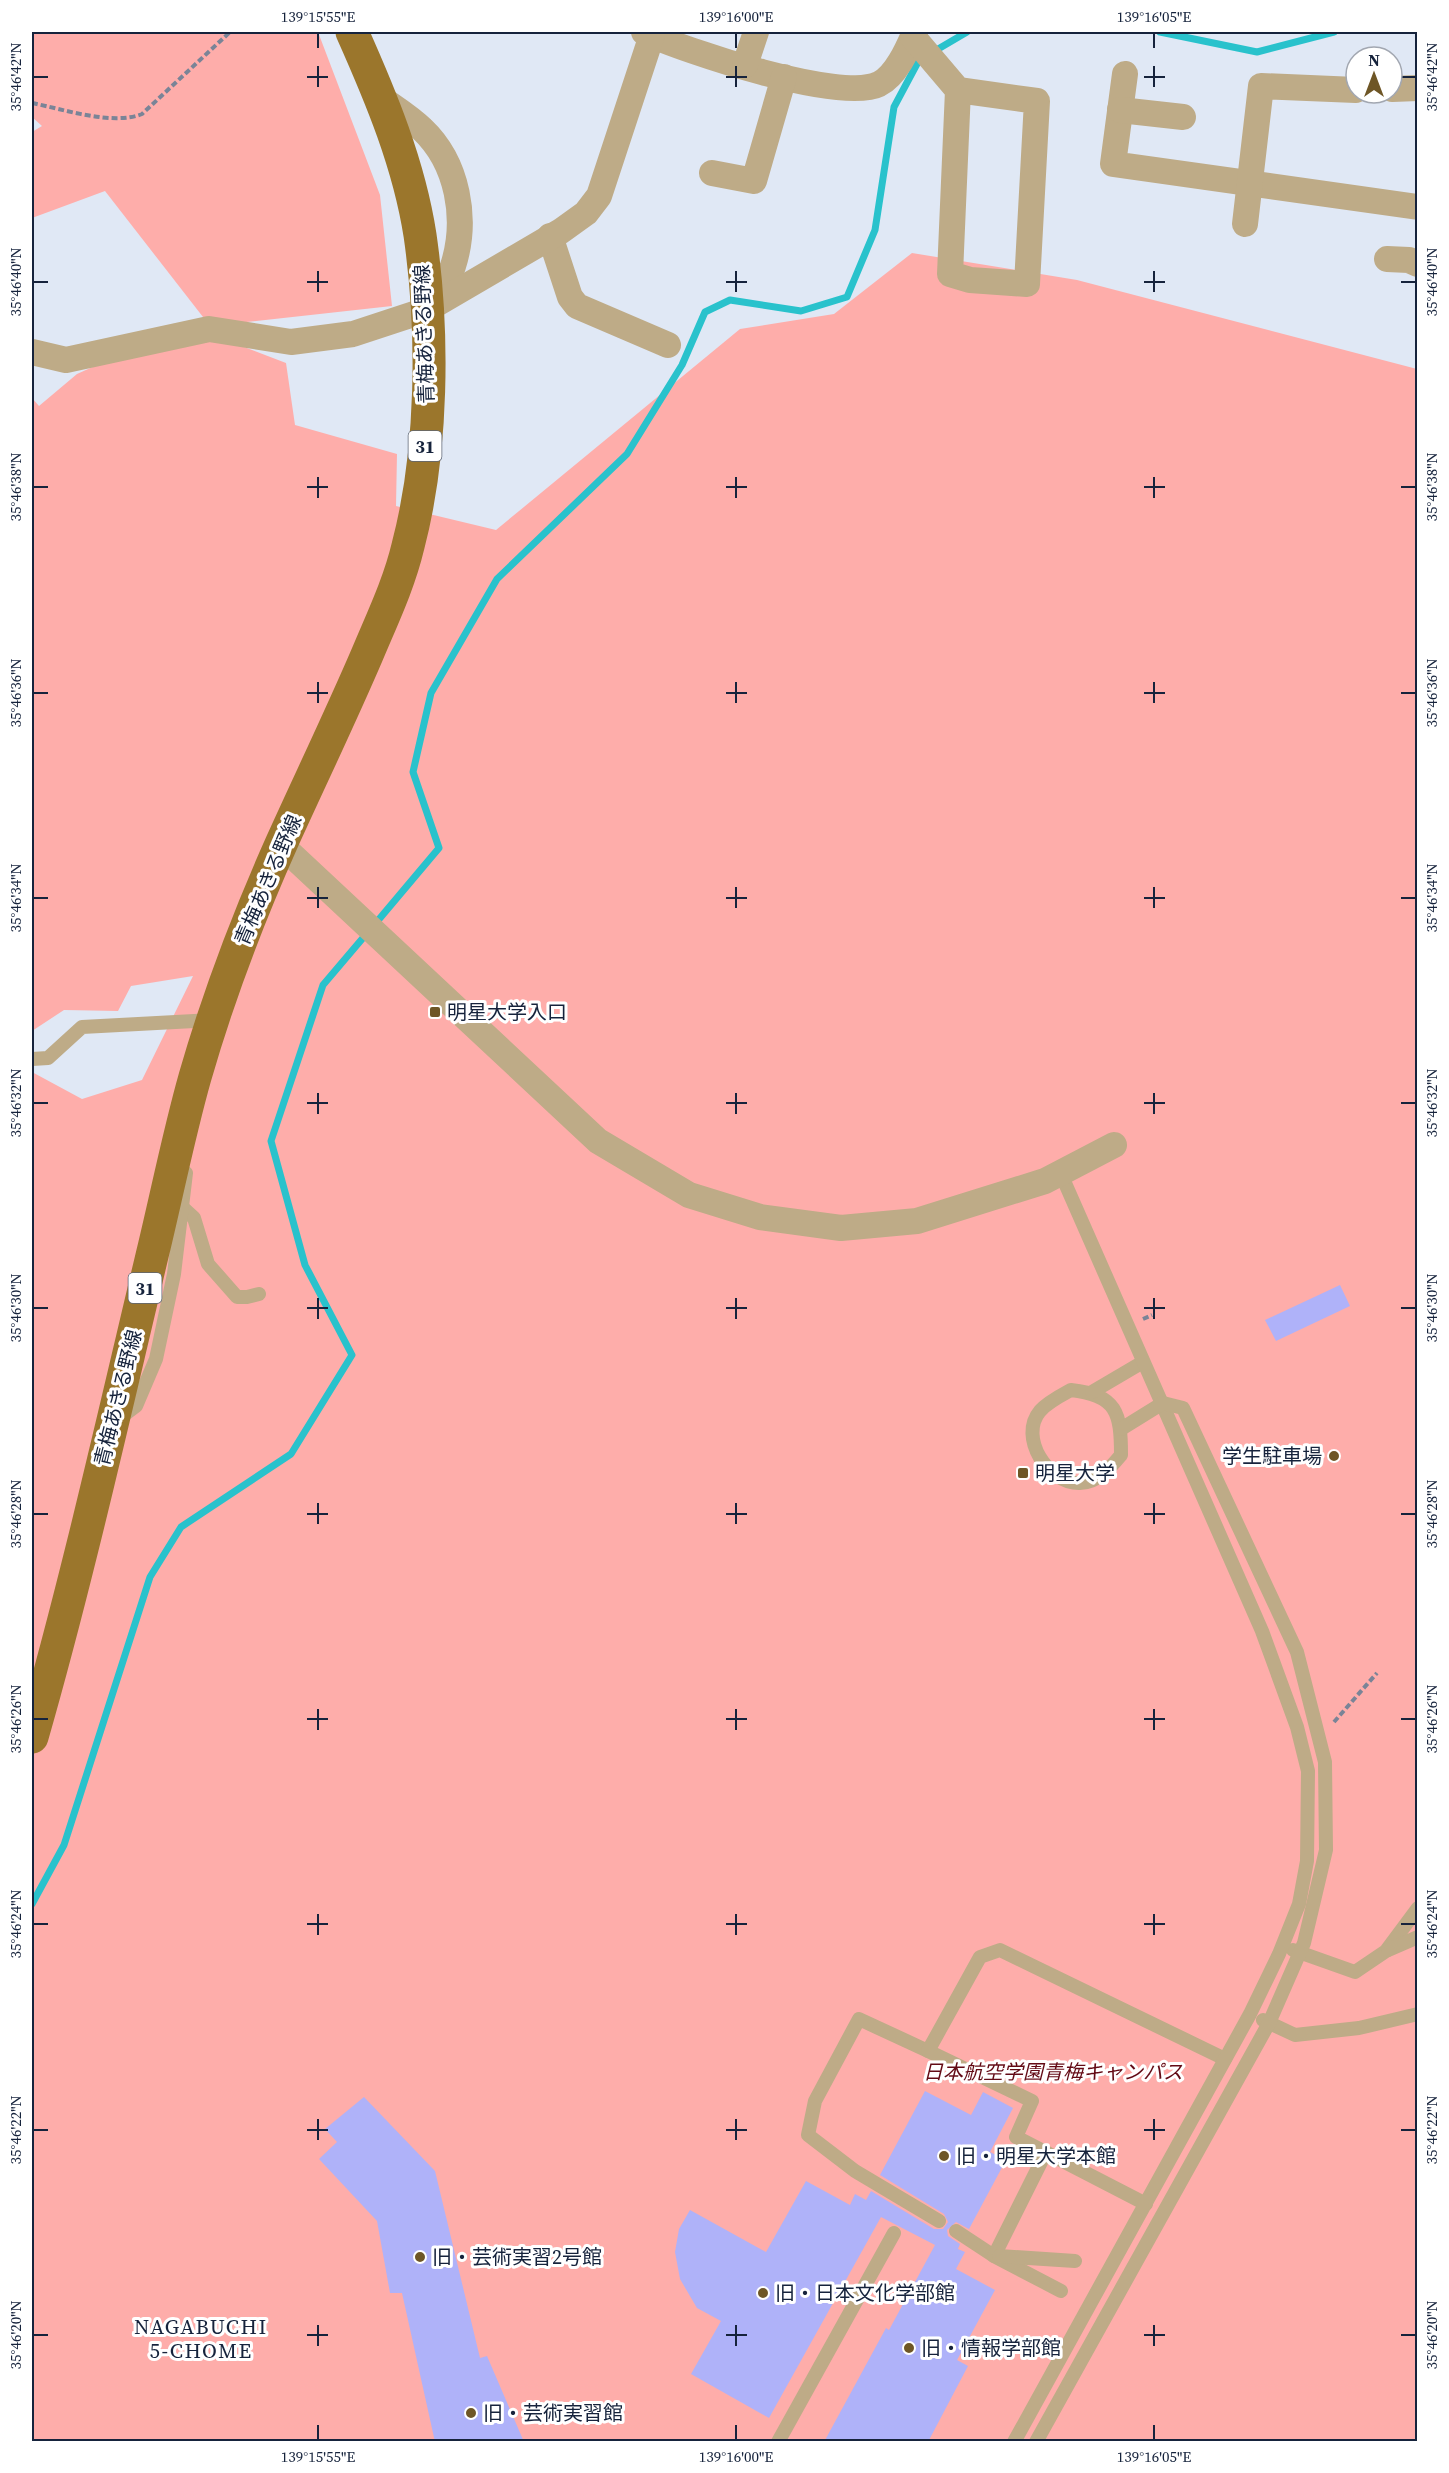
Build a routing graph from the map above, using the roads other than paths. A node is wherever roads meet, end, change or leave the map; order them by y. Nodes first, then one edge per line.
1 (352, 32) edge
2 (756, 32) edge
3 (648, 33) edge
4 (916, 37) edge
5 (745, 65) junction
6 (1125, 74) dead end
7 (784, 77) junction
8 (1344, 89) edge
9 (958, 90) junction
10 (381, 98) junction
11 (1120, 110) junction
12 (1183, 117) dead end
13 (712, 174) dead end
14 (1248, 184) junction
15 (1418, 207) edge
16 (1245, 224) dead end
17 (550, 236) junction
18 (1387, 259) dead end
19 (1418, 264) edge
20 (426, 310) junction
21 (668, 345) dead end
22 (32, 352) edge
23 (281, 845) junction
24 (213, 1020) junction
25 (32, 1059) edge
26 (180, 1140) junction
27 (1114, 1145) dead end
28 (1061, 1174) junction
29 (182, 1207) junction
30 (259, 1294) dead end
31 (1143, 1362) junction
32 (1092, 1392) junction
33 (1163, 1403) junction
34 (112, 1425) junction
35 (1121, 1429) junction
36 (32, 1737) edge
37 (1418, 1908) edge
38 (1418, 1937) edge
39 (1282, 1946) junction
40 (1386, 1951) junction
41 (1300, 1953) junction
42 (1250, 2014) junction
43 (1418, 2014) edge
44 (1269, 2023) junction
45 (928, 2051) junction
46 (1225, 2059) junction
47 (1046, 2152) junction
48 (1146, 2204) junction
49 (939, 2221) dead end
50 (956, 2231) dead end
51 (894, 2233) dead end
52 (994, 2256) junction
53 (1074, 2260) dead end
54 (1061, 2291) dead end
55 (778, 2442) edge
56 (1014, 2442) edge
57 (1036, 2442) edge

1 - 10 main road, 青梅あきる野線 / 31
2 - 5 street
3 - 5 street
3 - 17 street
4 - 7 street
4 - 9 street
5 - 7 street
6 - 11 street
7 - 13 street
8 - 14 street
9 - 9 street
10 - 20 main road, 青梅あきる野線 / 31
10 - 20 street
11 - 12 street
11 - 14 street
14 - 15 street
14 - 16 street
17 - 20 street
17 - 21 street
18 - 19 street
20 - 22 street
20 - 23 main road, 青梅あきる野線 / 31
23 - 24 main road, 青梅あきる野線 / 31
23 - 28 street
24 - 25 lane
24 - 26 main road, 青梅あきる野線 / 31
26 - 29 lane
26 - 34 main road, 青梅あきる野線 / 31
27 - 28 street
28 - 31 lane
29 - 30 lane
29 - 34 lane
31 - 32 lane
31 - 33 lane
32 - 35 lane
32 - 35 lane
33 - 35 lane
33 - 39 lane
33 - 41 lane
34 - 36 main road, 青梅あきる野線 / 31
37 - 40 lane
38 - 40 lane
39 - 41 lane
39 - 42 lane
40 - 41 lane
41 - 44 lane
42 - 44 lane
42 - 46 lane
43 - 44 lane
44 - 57 lane
45 - 46 lane
45 - 47 lane
45 - 49 lane
46 - 48 lane
47 - 48 lane
47 - 52 lane
48 - 56 lane
50 - 52 lane
51 - 55 lane
52 - 53 lane
52 - 54 lane

